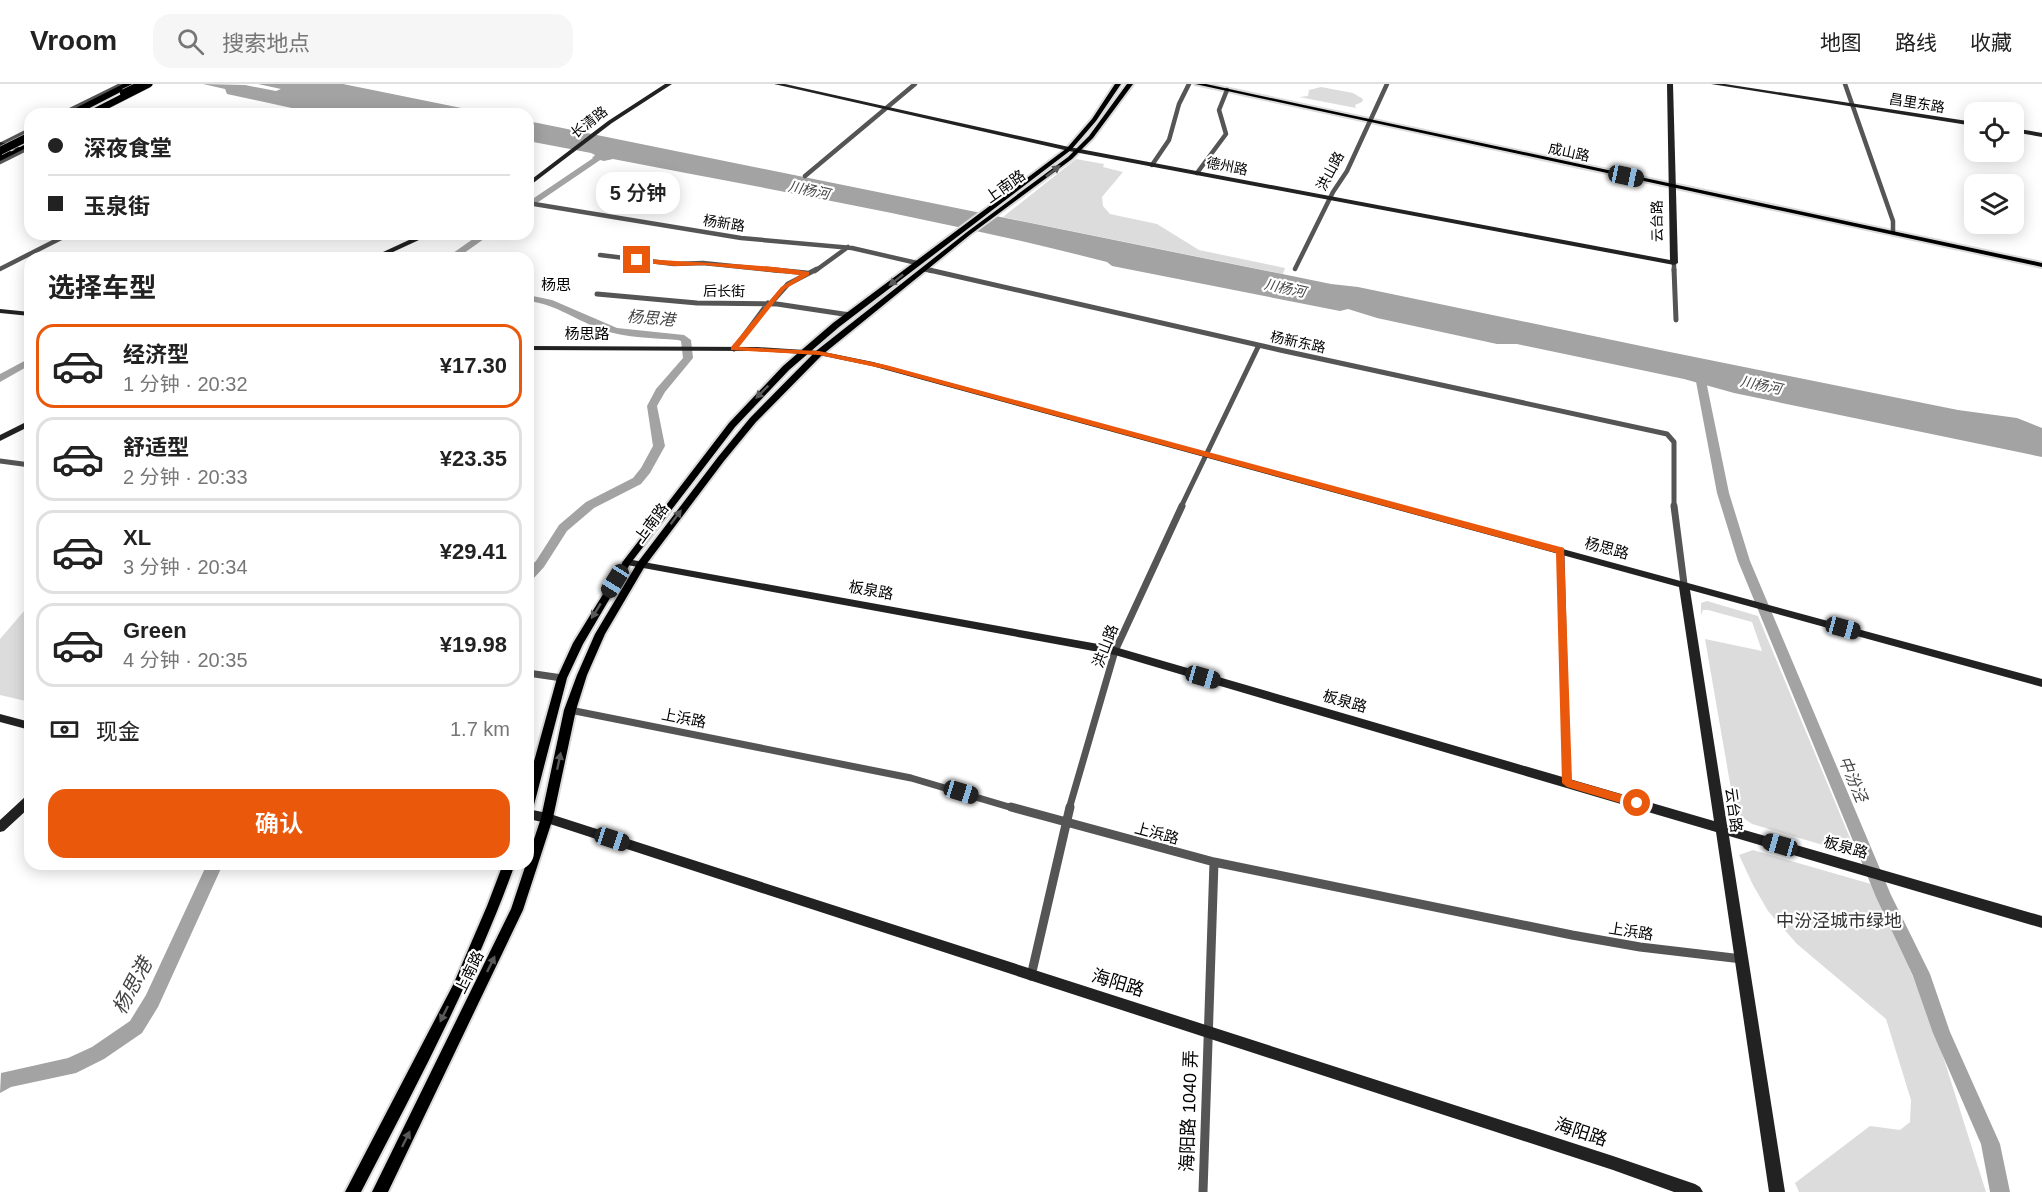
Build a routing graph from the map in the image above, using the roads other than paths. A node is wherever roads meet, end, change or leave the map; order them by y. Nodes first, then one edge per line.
1 (113, 84) edge
2 (124, 84) edge
3 (133, 84) edge
4 (142, 84) edge
5 (149, 84) edge
6 (669, 84) edge
7 (777, 84) edge
8 (915, 84) edge
9 (1118, 84) edge
10 (1130, 84) edge
11 (1189, 84) edge
12 (1198, 84) edge
13 (1214, 84) edge
14 (1387, 84) edge
15 (1670, 84) edge
16 (1714, 84) edge
17 (1845, 84) edge
18 (1227, 90) junction
19 (1853, 105) junction
20 (74, 108) edge
21 (78, 108) edge
22 (85, 108) edge
23 (95, 108) edge
24 (102, 108) edge
25 (106, 108) edge
26 (886, 108) junction
27 (1370, 118) junction
28 (1964, 122) edge
29 (2024, 132) edge
30 (2042, 135) edge
31 (24, 136) edge
32 (24, 136) edge
33 (2, 146) edge
34 (24, 146) edge
35 (24, 147) edge
36 (20, 149) junction
37 (1069, 149) junction
38 (1079, 150) junction
39 (0, 158) edge
40 (1152, 165) junction
41 (1197, 173) junction
42 (805, 176) dead end
43 (534, 181) edge
44 (1672, 184) junction
45 (1330, 198) junction
46 (534, 204) edge
47 (1893, 230) junction
48 (57, 240) edge
49 (414, 240) edge
50 (848, 247) junction
51 (34, 252) edge
52 (388, 252) edge
53 (600, 255) dead end
54 (24, 257) edge
55 (2042, 260) edge
56 (917, 263) junction
57 (1674, 263) junction
58 (2042, 265) edge
59 (0, 269) edge
60 (925, 269) junction
61 (1295, 269) dead end
62 (807, 273) junction
63 (597, 294) dead end
64 (770, 303) junction
65 (0, 311) edge
66 (24, 313) edge
67 (850, 315) junction
68 (1676, 320) dead end
69 (1259, 345) junction
70 (534, 348) edge
71 (734, 349) junction
72 (804, 352) junction
73 (819, 353) junction
74 (24, 426) edge
75 (1667, 434) joint
76 (0, 438) edge
77 (1206, 454) junction
78 (0, 461) edge
79 (24, 464) edge
80 (1561, 551) junction
81 (627, 562) junction
82 (641, 564) junction
83 (1684, 584) junction
84 (1115, 651) junction
85 (534, 674) edge
86 (562, 678) junction
87 (2042, 683) edge
88 (570, 710) junction
89 (0, 718) edge
90 (24, 724) edge
91 (534, 783) edge
92 (1567, 783) junction
93 (24, 805) edge
94 (534, 815) edge
95 (547, 818) junction
96 (1065, 823) junction
97 (0, 827) edge
98 (1720, 828) junction
99 (534, 858) edge
100 (1214, 862) junction
101 (507, 870) edge
102 (530, 870) edge
103 (2042, 922) edge
104 (1742, 959) junction
105 (1031, 976) junction
106 (1208, 1032) junction
107 (353, 1192) edge
108 (380, 1192) edge
109 (1203, 1192) edge
110 (1695, 1192) edge
111 (1777, 1192) edge

1 - 2 street
2 - 20 street
2 - 21 main road
3 - 22 highway
4 - 23 highway, bridge
4 - 25 street
5 - 24 main road, bridge
6 - 43 street, 长清路
7 - 26 street, 德州路
8 - 26 street
9 - 37 main road, 上南路
10 - 38 main road, 上南路
11 - 40 street
12 - 18 main road, 成山路
13 - 27 main road, 成山路
14 - 27 street, 洪山路
15 - 44 street, 云台路
16 - 19 street, 昌里东路
17 - 19 street
18 - 27 main road, 成山路
18 - 41 street
19 - 28 street, 昌里东路
19 - 47 street
26 - 37 street, 德州路
26 - 42 street
27 - 44 main road, 成山路
27 - 45 street, 洪山路
29 - 30 street
31 - 33 highway, bridge
32 - 33 main road, bridge
33 - 36 street
34 - 39 highway, bridge
35 - 36 main road
36 - 39 main road
37 - 38 street, 德州路
37 - 56 main road, 上南路
38 - 40 street, 德州路
60 -> 38 main road, 上南路
40 - 41 street, 德州路
41 - 45 street, 德州路
44 - 47 main road, 成山路
44 - 57 street, 云台路
45 - 57 street, 德州路
45 - 61 street, 洪山路
46 - 50 street, 杨新路
47 - 55 main road, 成山路
47 - 58 main road, 成山路
48 - 51 street
49 - 52 street
50 - 56 street, 杨新路
50 - 62 street
53 - 62 street
54 - 59 street
56 -> 67 main road, 上南路
57 - 68 street, 云台路
60 - 69 street, 杨新东路
60 - 73 main road, 上南路
62 - 64 street
63 - 64 street, 后长街
64 - 67 street, 后长街
64 - 71 street
65 - 66 street
67 - 72 main road, 上南路
69 - 75 street, 杨新东路
69 - 77 street, 洪山路
70 - 71 street, 杨思路
71 - 72 street, 杨思路
72 - 73 street, 杨思路
72 -> 81 main road, 上南路
73 - 77 street, 杨思路
82 -> 73 main road, 上南路
74 - 76 street
75 - 83 street, 云台路
77 - 80 street, 杨思路
77 - 84 street, 洪山路
78 - 79 street
80 - 83 street, 杨思路
80 - 92 street
81 - 82 street, 板泉路
81 -> 86 main road, 上南路
82 - 84 street, 板泉路
82 - 88 main road, 上南路
83 - 87 street, 杨思路
83 - 98 street, 云台路
84 - 92 street, 板泉路
84 - 96 street, 洪山路
85 - 86 street
86 - 91 main road, 上南路
95 -> 88 main road, 上南路
88 - 96 street, 上浜路
89 - 90 street
92 - 98 street, 板泉路
93 - 97 street
94 - 95 street, 海阳路
99 -> 95 main road, 上南路
95 - 105 street, 海阳路
96 - 100 street, 上浜路
96 - 105 street, 洪山路
98 - 103 street, 板泉路
98 - 104 street, 云台路
100 - 104 street, 上浜路
100 - 106 street, 海阳路 1040 弄
101 -> 107 main road, 上南路
108 -> 102 main road, 上南路
104 - 111 street, 云台路
105 - 106 street, 海阳路
106 - 109 street, 海阳路 1040 弄
106 - 110 street, 海阳路

